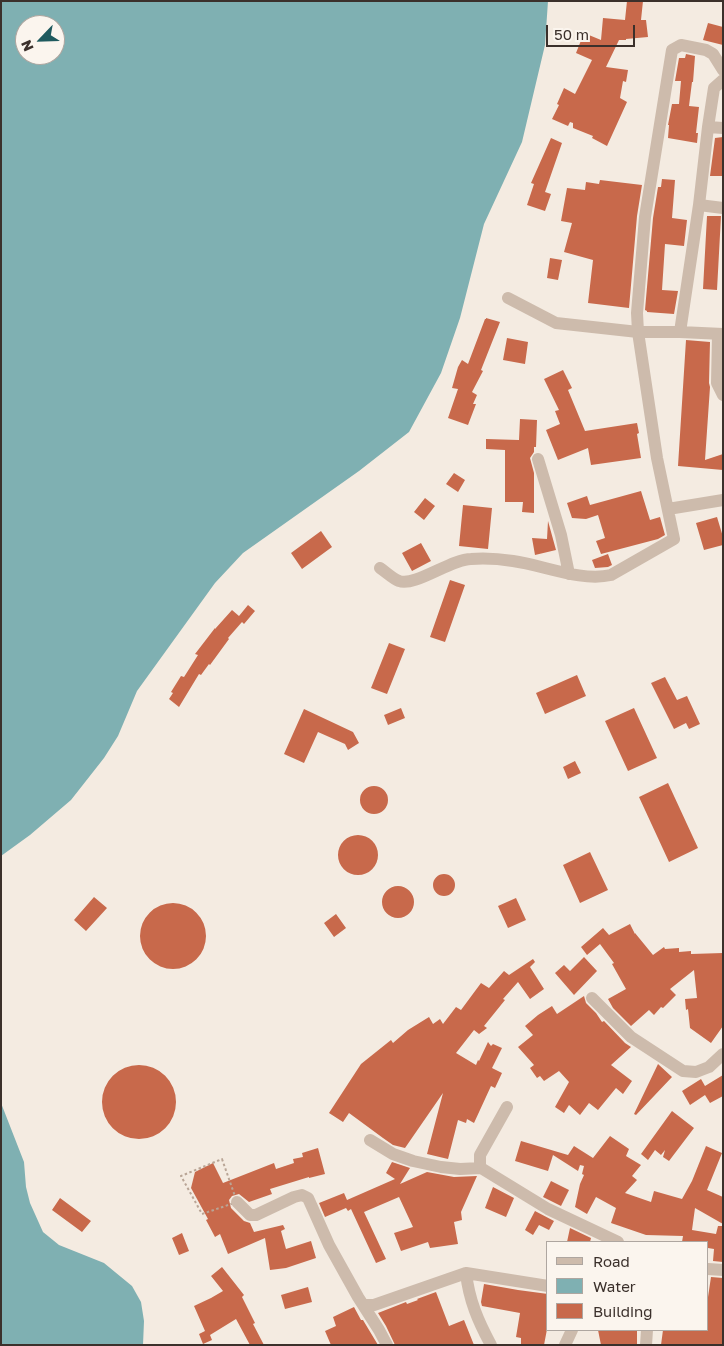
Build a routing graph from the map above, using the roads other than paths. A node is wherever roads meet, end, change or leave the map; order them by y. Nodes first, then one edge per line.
1 (723, 70) edge
2 (723, 80) edge
3 (708, 127) junction
4 (723, 128) edge
5 (699, 205) junction
6 (723, 208) edge
7 (508, 298) dead end
8 (638, 332) junction
9 (680, 332) junction
10 (720, 334) edge
11 (723, 395) edge
12 (538, 459) dead end
13 (723, 500) edge
14 (668, 509) junction
15 (380, 568) dead end
16 (569, 574) junction
17 (592, 998) dead end
18 (723, 1054) edge
19 (507, 1107) dead end
20 (370, 1140) dead end
21 (482, 1168) junction
22 (237, 1202) road end
23 (610, 1240) edge
24 (709, 1269) edge
25 (723, 1270) edge
26 (466, 1273) junction
27 (546, 1286) edge
28 (364, 1305) junction
29 (572, 1331) edge
30 (647, 1331) edge
31 (387, 1345) edge
32 (491, 1345) edge
33 (566, 1345) edge
34 (646, 1345) edge

1 - 8 street
2 - 3 street
3 - 4 street
3 - 5 street
5 - 6 street
5 - 9 street
7 - 8 street
8 - 9 street
8 - 14 street
9 - 10 street
10 - 11 street
12 - 16 street
13 - 14 street
14 - 16 street
15 - 16 street
17 - 18 street
19 - 21 street
20 - 21 street
21 - 23 street
22 - 28 street
24 - 25 street
26 - 27 street
26 - 28 street
26 - 32 street
28 - 31 street
29 - 33 street
30 - 34 street

